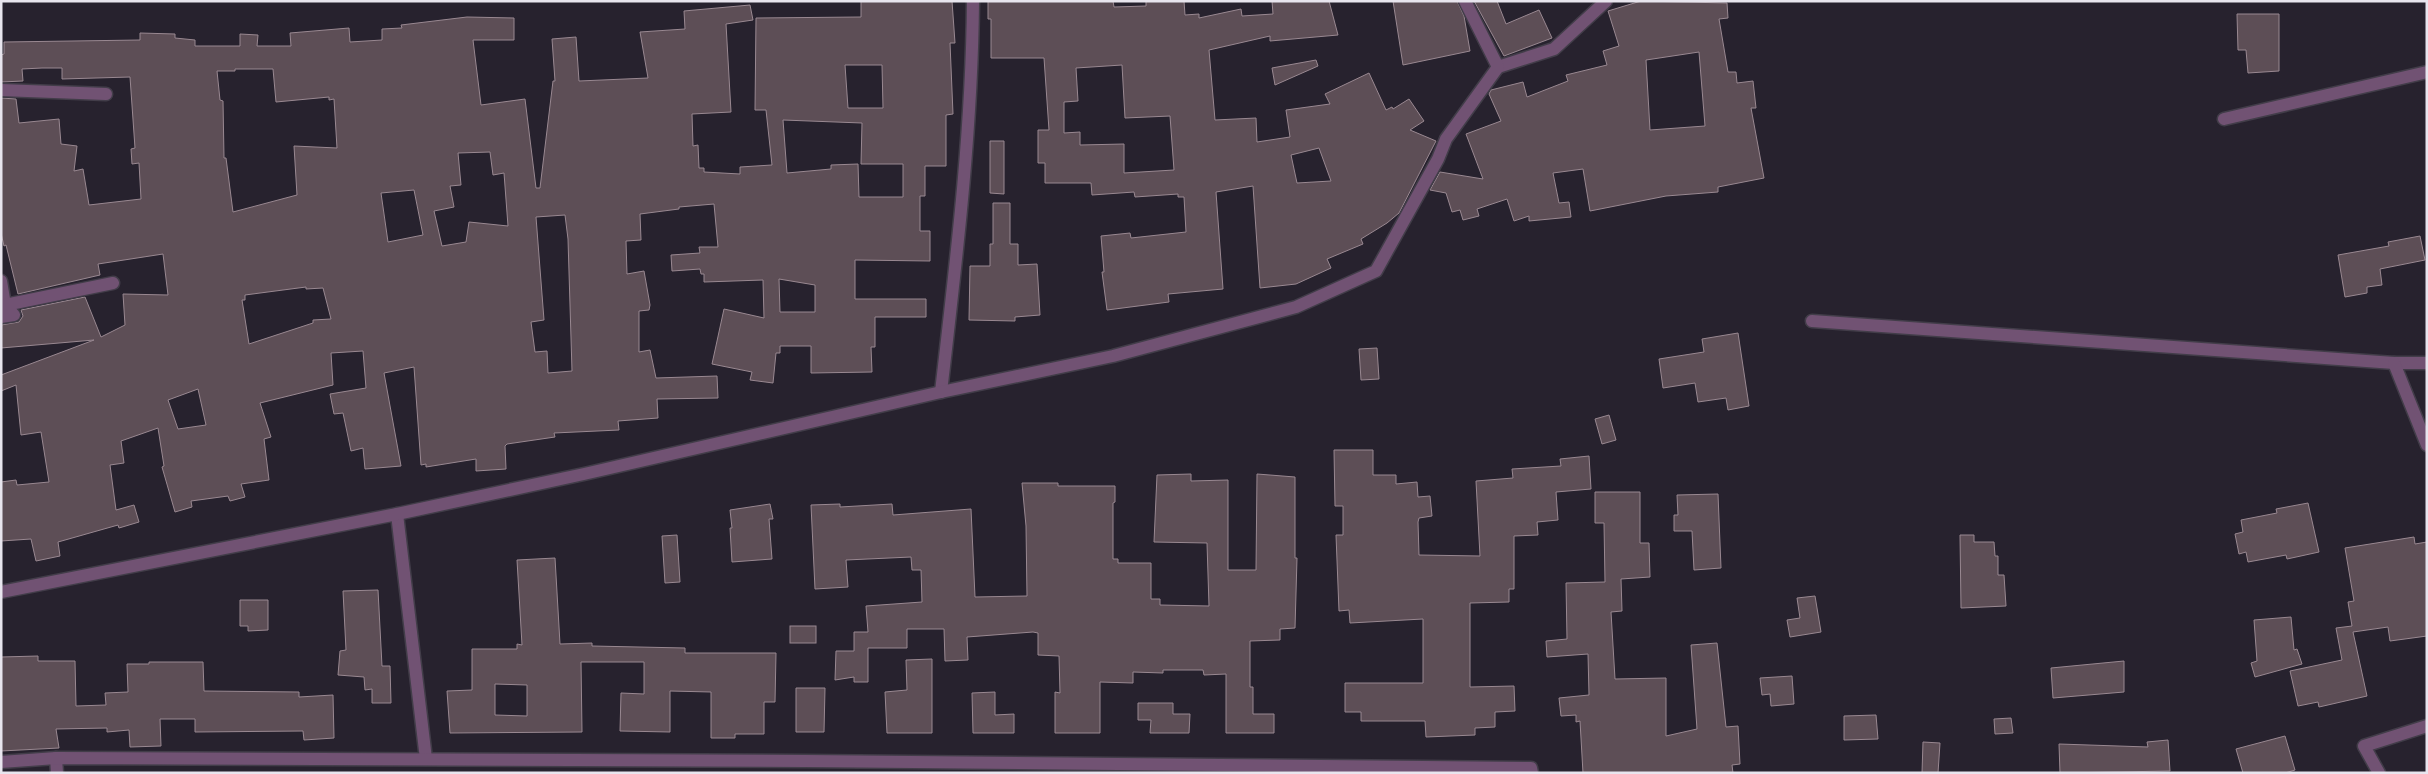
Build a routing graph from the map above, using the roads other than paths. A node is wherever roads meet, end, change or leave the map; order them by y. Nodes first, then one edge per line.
1 (973, 1) edge
2 (1465, 1) edge
3 (1606, 1) edge
4 (1498, 67) junction
5 (2427, 72) edge
6 (1, 90) edge
7 (106, 94) dead end
8 (2224, 119) dead end
9 (1, 281) edge
10 (113, 284) dead end
11 (3, 311) edge
12 (1812, 321) dead end
13 (2394, 363) junction
14 (2427, 363) edge
15 (941, 392) junction
16 (2427, 446) edge
17 (397, 514) junction
18 (1, 592) edge
19 (2427, 726) edge
20 (56, 758) junction
21 (426, 759) junction
22 (1, 762) edge
23 (807, 767) edge
24 (57, 773) edge
25 (1532, 773) edge
26 (2379, 773) edge

1 - 15 street
2 - 4 street
3 - 4 street
4 - 15 street
5 - 8 street
6 - 7 street
9 - 11 street
10 - 11 street
12 - 13 street
13 - 14 street
13 - 16 street
15 - 17 street
17 - 18 street
17 - 21 street
19 - 26 street
20 - 21 street
20 - 22 street
20 - 24 street
21 - 23 street
23 - 25 street

